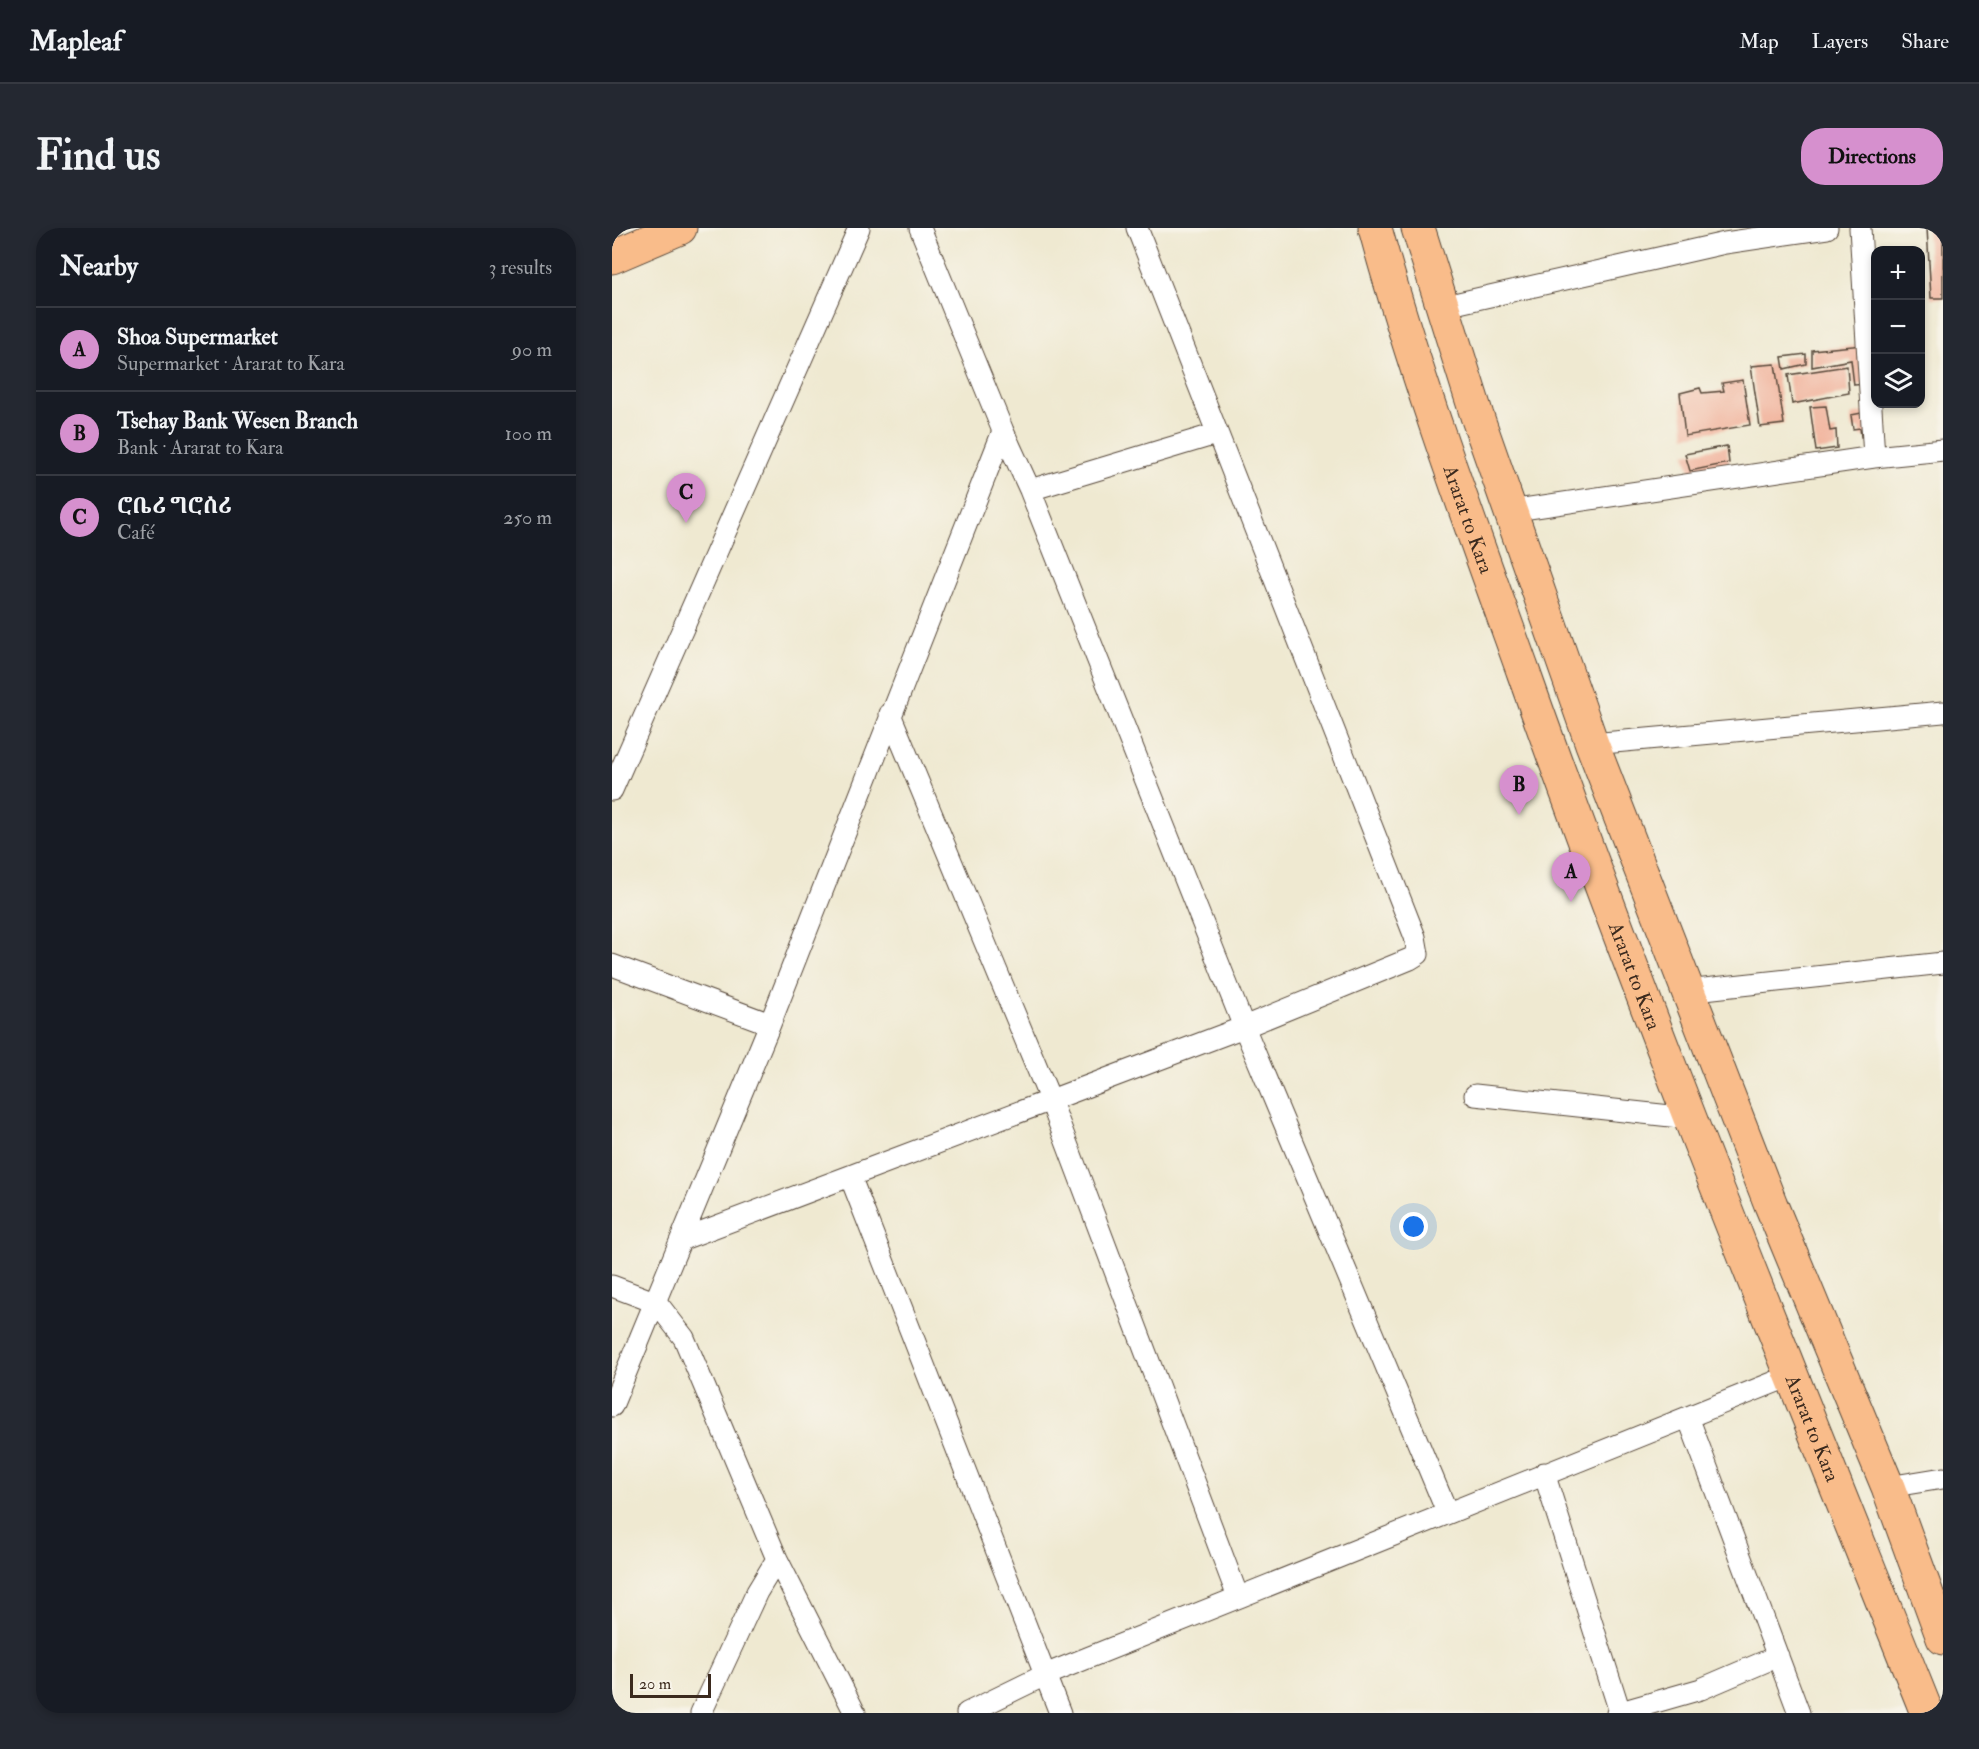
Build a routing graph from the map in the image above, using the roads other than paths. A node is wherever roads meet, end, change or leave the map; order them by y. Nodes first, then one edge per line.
1 (680, 228) edge
2 (859, 228) edge
3 (920, 228) edge
4 (1137, 228) edge
5 (1376, 228) edge
6 (1418, 228) edge
7 (1827, 228) edge
8 (1860, 228) edge
9 (1724, 236) edge
10 (612, 257) edge
11 (1441, 308) junction
12 (1003, 431) junction
13 (1216, 434) junction
14 (1943, 450) edge
15 (1874, 457) junction
16 (1030, 490) junction
17 (1509, 511) junction
18 (1943, 711) edge
19 (890, 714) junction
20 (1592, 744) junction
21 (612, 790) edge
22 (1943, 963) edge
23 (612, 965) edge
24 (1686, 991) junction
25 (770, 1024) junction
26 (1244, 1027) junction
27 (1475, 1095) dead end
28 (1050, 1099) junction
29 (1689, 1118) junction
30 (850, 1176) junction
31 (683, 1239) junction
32 (612, 1286) edge
33 (657, 1303) junction
34 (1790, 1376) junction
35 (612, 1406) edge
36 (1688, 1417) junction
37 (1544, 1473) junction
38 (1943, 1478) edge
39 (1888, 1486) junction
40 (1447, 1512) junction
41 (777, 1559) junction
42 (1238, 1597) junction
43 (1943, 1638) edge
44 (1778, 1656) junction
45 (1045, 1675) junction
46 (1619, 1712) edge
47 (701, 1713) edge
48 (855, 1713) edge
49 (967, 1713) edge
50 (1060, 1713) edge
51 (1799, 1713) edge
52 (1927, 1713) edge

1 - 10 main road
2 - 21 street
3 - 12 street
4 - 13 street
5 - 29 main road, Ararat to Kara
6 - 11 main road, Ararat to Kara
7 - 9 street
8 - 15 street
9 - 11 street
11 - 17 main road, Ararat to Kara
12 - 16 street
12 - 19 street
13 - 16 street
13 - 26 street
14 - 15 street
15 - 17 street
16 - 26 street
17 - 20 main road, Ararat to Kara
18 - 20 street
19 - 25 street
19 - 28 street
20 - 24 main road, Ararat to Kara
22 - 24 street
23 - 25 street
24 - 39 main road, Ararat to Kara
25 - 31 street
26 - 28 street
26 - 40 street
27 - 29 street
28 - 30 street
28 - 42 street
29 - 34 main road, Ararat to Kara
30 - 31 street
30 - 45 street
31 - 33 street
32 - 33 street
33 - 35 street
33 - 41 street
34 - 36 street
34 - 52 main road, Ararat to Kara
36 - 37 street
36 - 44 street
37 - 40 street
37 - 46 street
38 - 39 street
39 - 43 main road, Ararat to Kara
40 - 42 street
41 - 47 street
41 - 48 street
42 - 45 street
44 - 46 street
44 - 51 street
45 - 49 street
45 - 50 street

